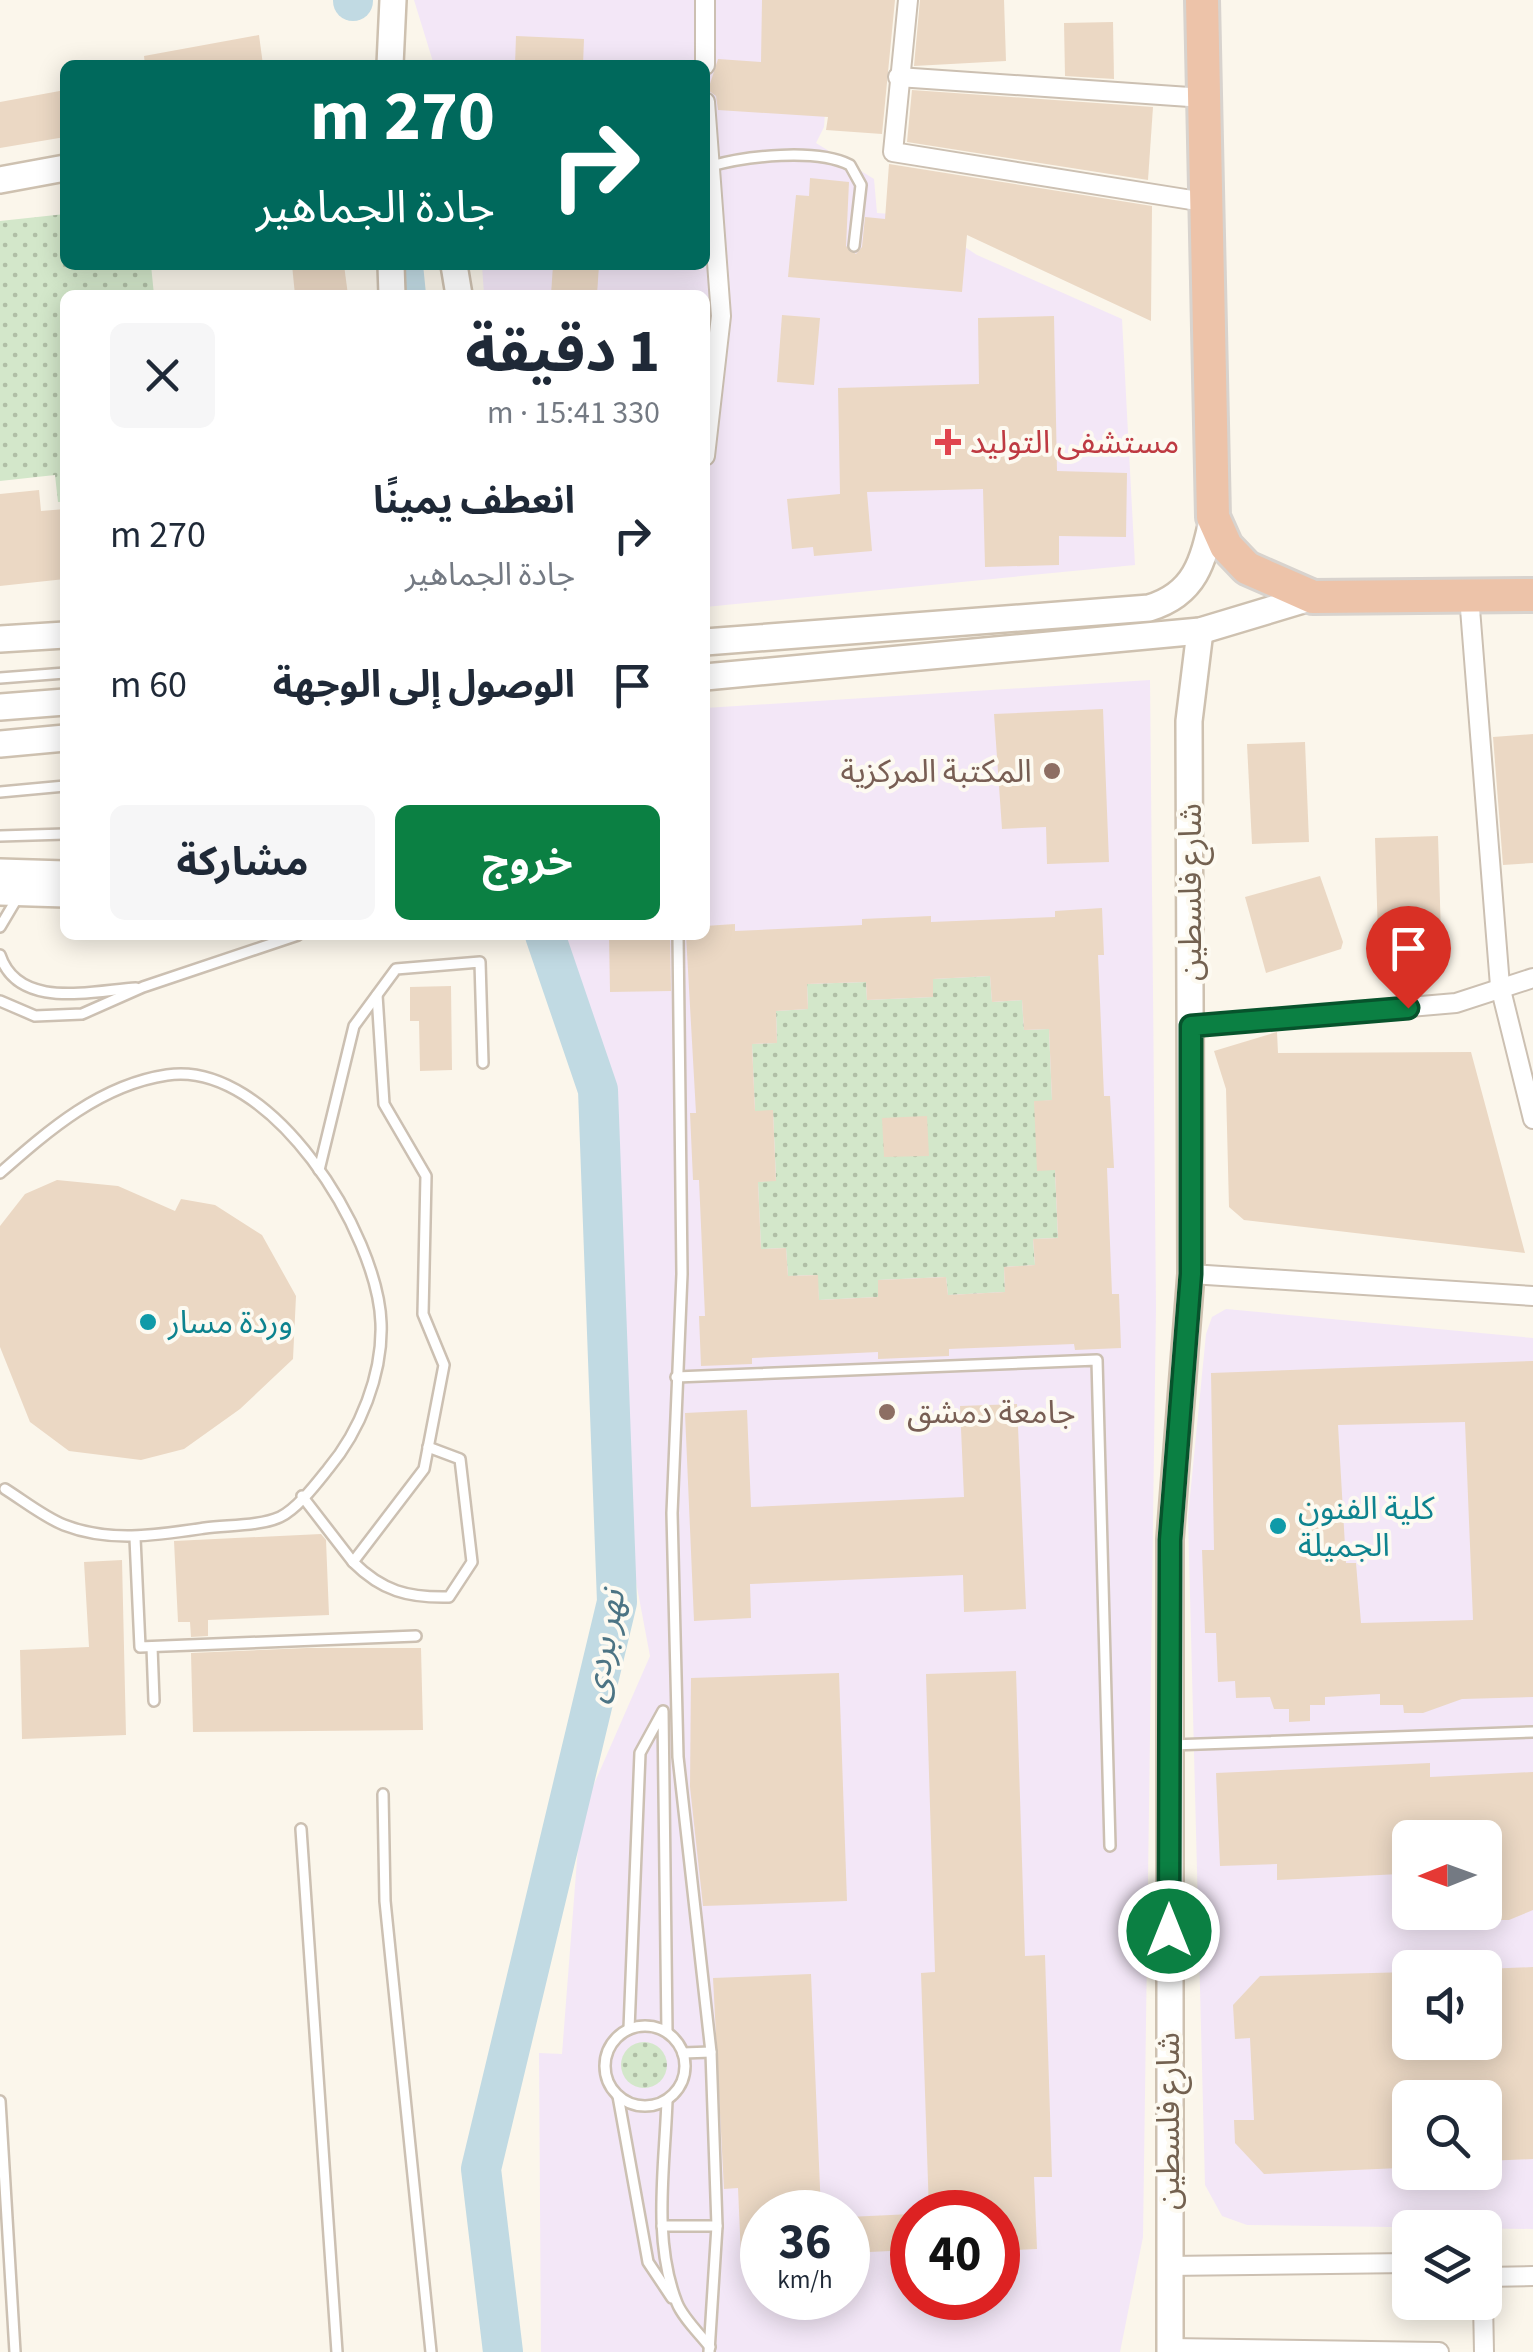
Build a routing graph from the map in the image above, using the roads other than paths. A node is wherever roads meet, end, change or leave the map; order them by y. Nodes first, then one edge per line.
1 (393, 0) edge
2 (705, 0) edge
3 (908, 0) edge
4 (1202, 0) edge
5 (390, 60) edge
6 (705, 60) edge
7 (898, 77) junction
8 (1204, 98) junction
9 (710, 166) joint
10 (60, 169) edge
11 (0, 180) edge
12 (1204, 202) junction
13 (854, 246) dead end
14 (710, 391) edge
15 (1213, 517) junction
16 (1533, 595) edge
17 (1469, 596) junction
18 (1313, 597) junction
19 (1200, 631) junction
20 (60, 635) edge
21 (0, 639) edge
22 (713, 642) edge
23 (60, 672) edge
24 (710, 676) edge
25 (0, 678) edge
26 (60, 702) edge
27 (0, 707) edge
28 (60, 738) edge
29 (0, 744) edge
30 (60, 786) edge
31 (0, 792) edge
32 (60, 834) edge
33 (0, 836) edge
34 (0, 872) edge
35 (60, 874) edge
36 (11, 892) edge
37 (60, 894) edge
38 (0, 927) edge
39 (283, 940) edge
40 (678, 940) edge
41 (0, 955) edge
42 (1533, 978) edge
43 (1500, 986) junction
44 (144, 988) junction
45 (377, 995) junction
46 (0, 1001) edge
47 (1191, 1026) junction
48 (483, 1063) dead end
49 (1532, 1115) edge
50 (319, 1170) junction
51 (0, 1173) edge
52 (1191, 1274) junction
53 (1533, 1296) edge
54 (676, 1377) junction
55 (428, 1447) junction
56 (6, 1490) dead end
57 (302, 1496) junction
58 (135, 1538) junction
59 (354, 1562) junction
60 (416, 1636) dead end
61 (152, 1647) junction
62 (154, 1701) dead end
63 (1533, 1732) edge
64 (1170, 1745) junction
65 (383, 1794) dead end
66 (300, 1830) dead end
67 (1110, 1846) dead end
68 (629, 2029) junction
69 (667, 2032) junction
70 (711, 2052) junction
71 (683, 2053) junction
72 (618, 2096) junction
73 (667, 2100) junction
74 (0, 2101) edge
75 (662, 2226) junction
76 (717, 2226) junction
77 (1392, 2263) edge
78 (1167, 2266) junction
79 (1533, 2276) edge
80 (1502, 2277) edge
81 (678, 2307) junction
82 (1483, 2320) edge
83 (710, 2349) edge
84 (1170, 2350) edge
85 (16, 2352) edge
86 (337, 2352) edge
87 (430, 2352) edge
88 (1439, 2352) edge
89 (1484, 2352) edge

1 - 5 street
2 - 6 street
3 - 7 street
4 - 8 highway
7 - 8 street
7 - 12 street
8 - 12 highway
9 - 13 lane
9 - 14 street
10 - 11 street
12 - 15 highway
15 - 18 highway
15 - 22 street
16 - 17 highway
17 - 18 highway
17 - 43 street
18 - 19 street
19 - 24 street
19 - 47 street, شارع فلسطين
20 - 21 street
23 - 25 lane
26 - 27 street
28 - 29 street
30 - 31 lane
32 - 33 lane
34 - 35 street
36 - 37 street
36 - 38 lane
39 - 44 lane
40 - 54 lane
41 - 44 lane
42 - 43 street
43 - 47 street
43 - 49 street
44 - 46 lane
45 - 48 lane
45 - 50 lane
45 - 55 lane
47 - 52 street, شارع فلسطين
50 - 51 lane
50 - 57 lane
52 - 53 street
52 - 64 street, شارع فلسطين
54 - 67 lane
54 - 70 lane
55 - 59 lane
55 - 59 lane
56 - 58 lane
57 - 58 lane
57 - 59 lane
58 - 61 lane
60 - 61 lane
61 - 62 lane
63 - 64 lane
64 - 78 street, شارع فلسطين
65 - 87 lane
66 - 86 lane
68 - 69 lane
68 - 69 lane
68 - 72 lane
69 - 71 lane
70 - 71 lane
70 - 76 lane
71 - 73 lane
72 - 73 lane
72 - 81 lane
73 - 75 lane
74 - 85 lane
75 - 76 lane
75 - 81 lane
76 - 83 lane
77 - 78 street
78 - 84 street, شارع فلسطين
79 - 80 street
81 - 83 lane
82 - 89 street
84 - 88 street

